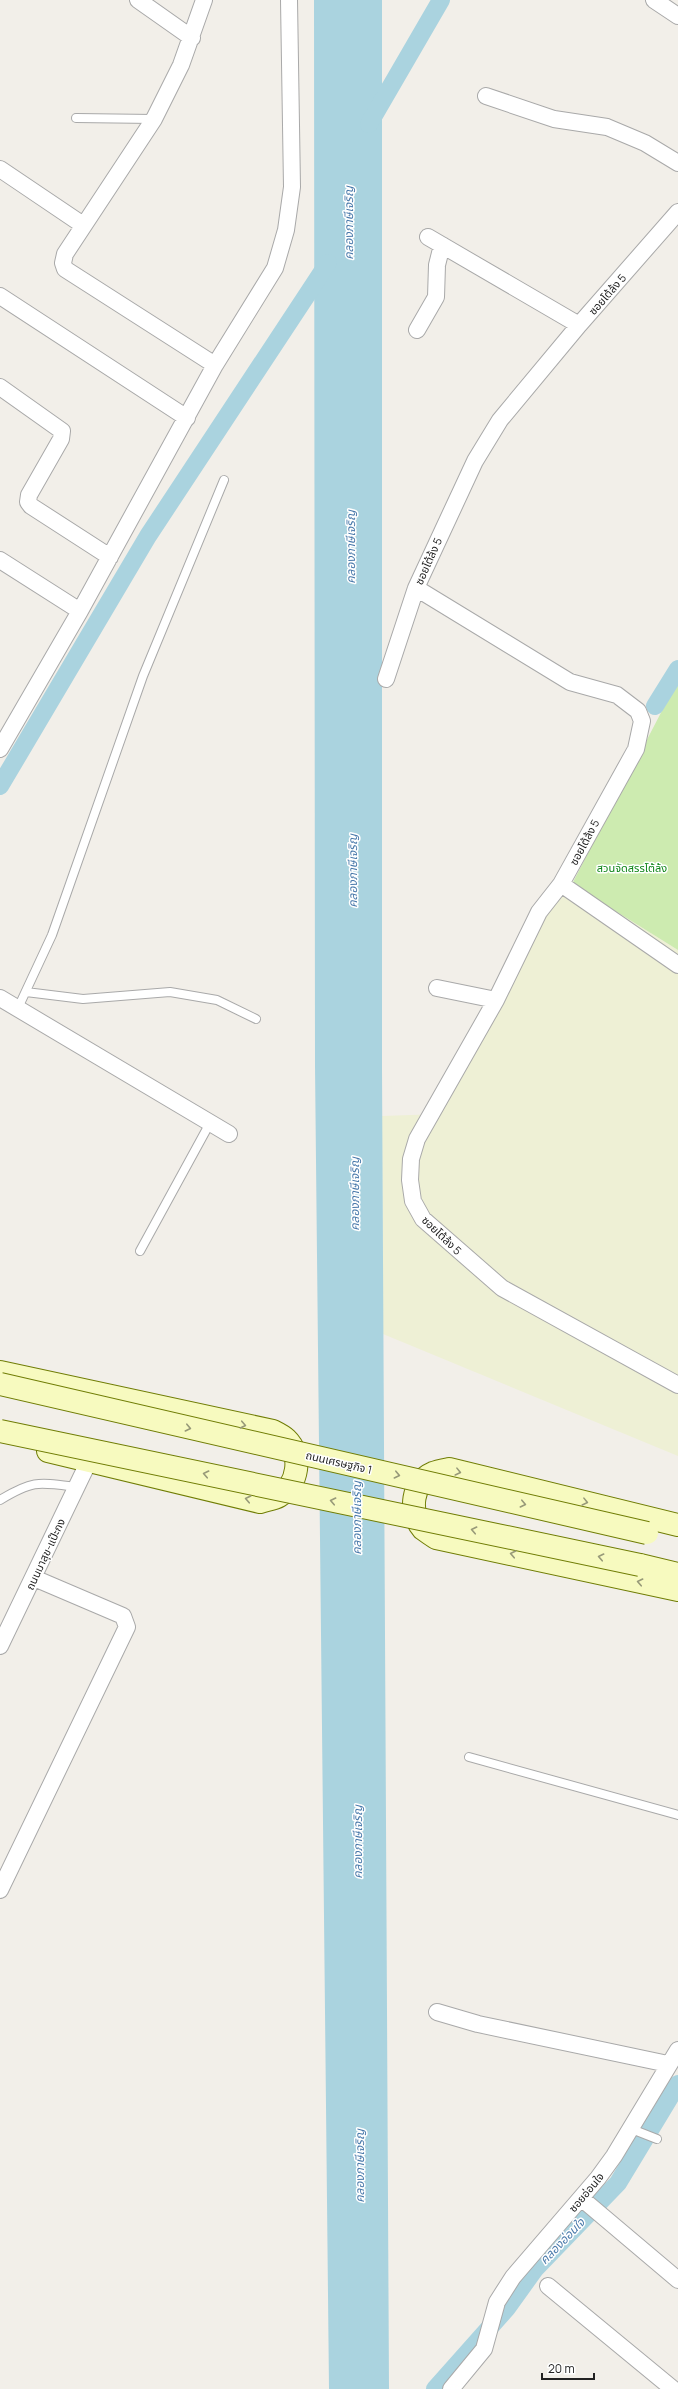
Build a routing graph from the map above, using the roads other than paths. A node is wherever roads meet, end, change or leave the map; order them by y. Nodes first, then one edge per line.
1 (138, 0) edge
2 (204, 0) edge
3 (289, 0) edge
4 (654, 0) edge
5 (678, 16) edge
6 (192, 38) junction
7 (486, 96) dead end
8 (76, 118) dead end
9 (154, 119) junction
10 (678, 163) edge
11 (0, 169) edge
12 (678, 212) edge
13 (83, 225) junction
14 (428, 237) dead end
15 (442, 245) junction
16 (0, 296) edge
17 (579, 325) junction
18 (417, 330) dead end
19 (215, 365) junction
20 (0, 388) edge
21 (188, 418) junction
22 (224, 480) dead end
23 (110, 557) junction
24 (0, 560) edge
25 (416, 588) junction
26 (80, 611) junction
27 (386, 679) dead end
28 (0, 749) edge
29 (561, 884) junction
30 (678, 965) edge
31 (438, 988) dead end
32 (26, 992) junction
33 (0, 998) edge
34 (496, 1000) junction
35 (18, 1008) junction
36 (256, 1018) dead end
37 (210, 1123) junction
38 (229, 1134) dead end
39 (140, 1252) dead end
40 (0, 1372) edge
41 (0, 1384) edge
42 (678, 1385) edge
43 (0, 1431) edge
44 (0, 1440) edge
45 (89, 1461) junction
46 (76, 1487) junction
47 (0, 1500) edge
48 (678, 1525) edge
49 (678, 1540) edge
50 (678, 1574) edge
51 (34, 1578) junction
52 (678, 1590) edge
53 (0, 1646) edge
54 (469, 1757) dead end
55 (678, 1815) edge
56 (0, 1890) edge
57 (437, 2012) dead end
58 (678, 2050) edge
59 (668, 2064) junction
60 (634, 2130) junction
61 (657, 2139) dead end
62 (590, 2205) junction
63 (678, 2280) edge
64 (548, 2286) dead end
65 (451, 2389) edge
66 (673, 2389) edge

1 - 6 street
2 - 6 street
3 - 19 street
4 - 5 street
6 - 9 street
7 - 10 street
8 - 9 lane
9 - 13 street
11 - 13 street
12 - 17 street, ซอยโต้ล้ง 5
13 - 19 street
14 - 15 street
15 - 17 street
15 - 18 street
16 - 21 street
17 - 25 street, ซอยโต้ล้ง 5
19 - 21 street
20 - 23 street
21 - 23 street
22 - 32 lane
23 - 26 street
24 - 26 street
25 - 27 street
25 - 29 street, ซอยโต้ล้ง 5
26 - 28 street
29 - 30 street
29 - 34 street, ซอยโต้ล้ง 5
31 - 34 street
32 - 35 lane
32 - 36 lane
33 - 35 street
34 - 42 street, ซอยโต้ล้ง 5
35 - 37 street
37 - 38 street
37 - 39 lane
40 -> 45 main road
41 -> 49 main road, ถนนเศรษฐกิจ 1, bridge
50 -> 43 main road, bridge
44 - 45 main road
45 - 46 street, ถนนมาสุข-แป๊ะกง
46 - 47 lane
46 - 51 street, ถนนมาสุข-แป๊ะกง
52 -> 48 main road
51 - 53 street, ถนนมาสุข-แป๊ะกง
51 - 56 street
54 - 55 lane
57 - 59 street
58 - 59 street, ซอยอ่อนใจ
59 - 60 street, ซอยอ่อนใจ
60 - 61 lane
60 - 62 street, ซอยอ่อนใจ
62 - 63 street
62 - 65 street, ซอยอ่อนใจ
64 - 66 street

